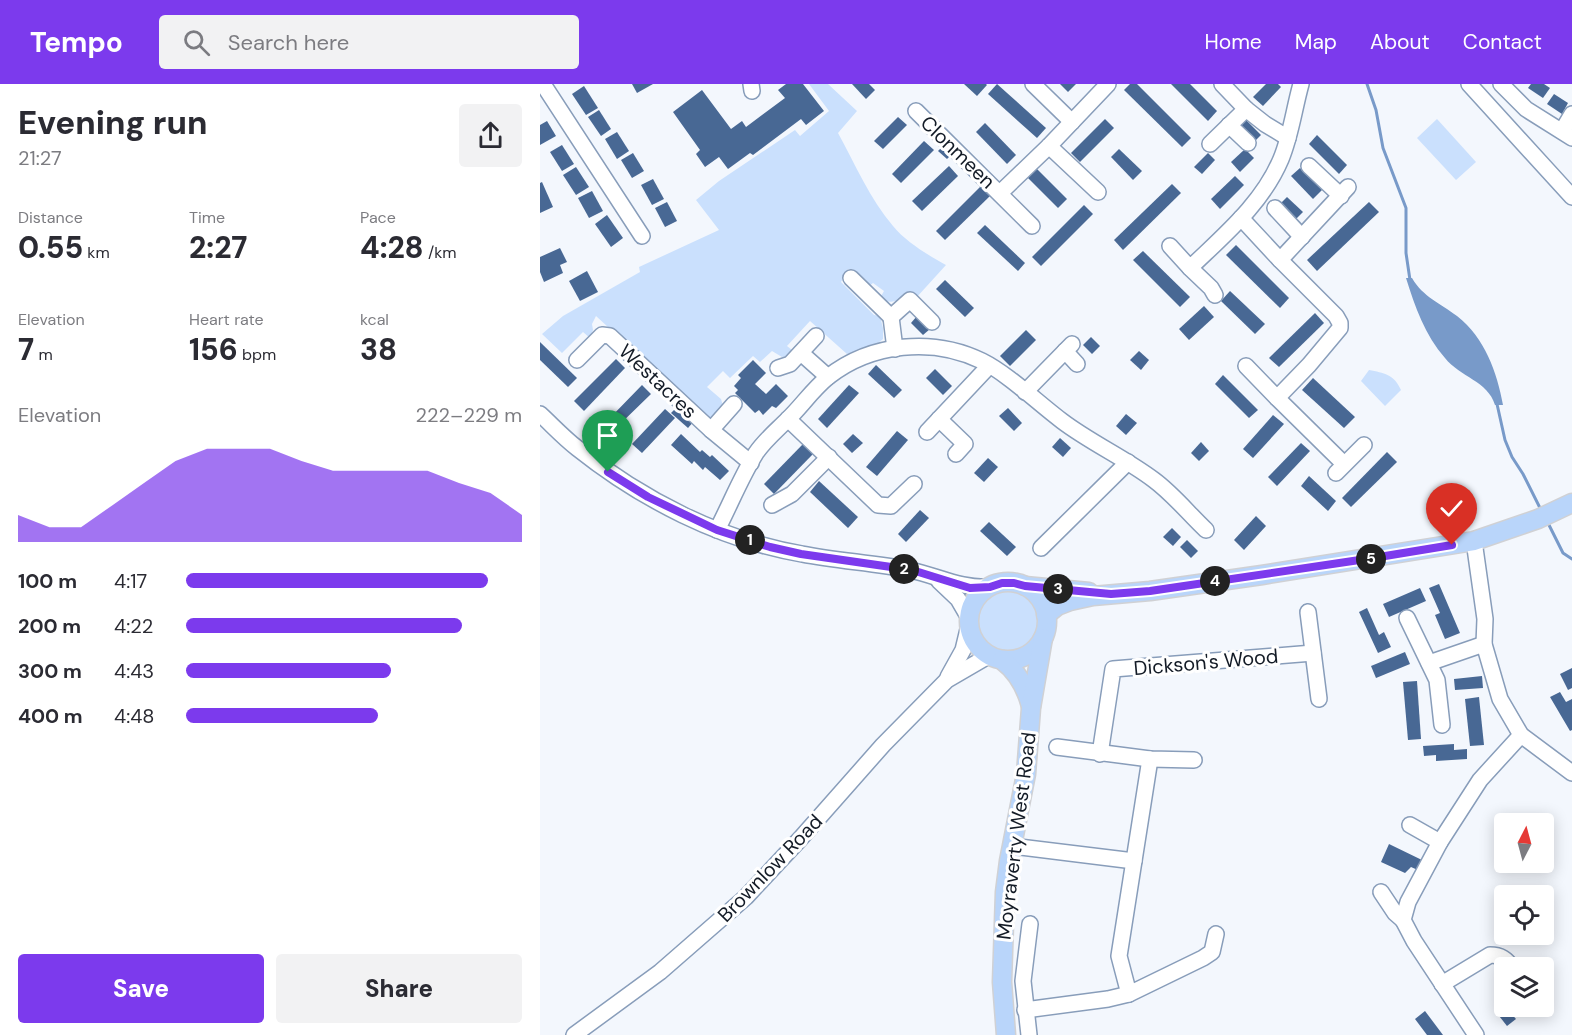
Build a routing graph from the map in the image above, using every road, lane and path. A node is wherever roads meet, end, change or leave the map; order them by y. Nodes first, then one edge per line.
1 (543, 84) edge
2 (1033, 84) edge
3 (1108, 84) edge
4 (1222, 84) edge
5 (1301, 84) edge
6 (1469, 84) edge
7 (1501, 84) edge
8 (1246, 109) junction
9 (916, 111) dead end
10 (1572, 114) edge
11 (1072, 122) junction
12 (1229, 125) junction
13 (1567, 134) edge
14 (1288, 138) junction
15 (1248, 143) dead end
16 (1210, 144) dead end
17 (1049, 147) junction
18 (1309, 166) dead end
19 (1098, 192) dead end
20 (1000, 193) junction
21 (1572, 198) edge
22 (1275, 208) dead end
23 (1241, 219) junction
24 (1032, 226) dead end
25 (642, 236) dead end
26 (1302, 237) junction
27 (1170, 246) dead end
28 (1280, 260) junction
29 (1190, 268) junction
30 (851, 278) dead end
31 (1215, 295) dead end
32 (891, 317) junction
33 (932, 322) dead end
34 (816, 336) dead end
35 (895, 349) junction
36 (801, 353) junction
37 (577, 360) dead end
38 (1077, 364) dead end
39 (989, 366) junction
40 (1246, 366) dead end
41 (778, 368) dead end
42 (828, 377) junction
43 (1025, 392) junction
44 (1276, 398) junction
45 (734, 404) dead end
46 (540, 414) edge
47 (788, 419) junction
48 (939, 419) junction
49 (711, 430) junction
50 (927, 432) dead end
51 (1364, 445) dead end
52 (956, 454) dead end
53 (829, 457) junction
54 (1128, 462) junction
55 (751, 463) junction
56 (914, 484) dead end
57 (1572, 504) edge
58 (772, 505) dead end
59 (717, 530) junction
60 (1206, 530) dead end
61 (1474, 541) junction
62 (1041, 548) dead end
63 (928, 576) junction
64 (1025, 586) junction
65 (990, 587) junction
66 (1111, 594) junction
67 (1308, 612) dead end
68 (1046, 615) junction
69 (1407, 618) dead end
70 (969, 622) junction
71 (1043, 638) junction
72 (1484, 644) junction
73 (1313, 653) junction
74 (996, 658) junction
75 (1429, 663) junction
76 (946, 680) junction
77 (1319, 699) dead end
78 (1031, 708) junction
79 (1442, 725) dead end
80 (1521, 735) junction
81 (1057, 747) dead end
82 (1100, 754) junction
83 (1150, 759) junction
84 (1194, 760) dead end
85 (1572, 773) edge
86 (1410, 825) dead end
87 (1440, 842) junction
88 (1012, 846) junction
89 (1134, 861) junction
90 (1381, 892) dead end
91 (1403, 920) junction
92 (1030, 924) dead end
93 (1216, 934) dead end
94 (1502, 957) edge
95 (1442, 984) junction
96 (1130, 994) junction
97 (1025, 1010) junction
98 (574, 1035) edge
99 (1005, 1035) edge
100 (1029, 1035) edge
101 (1476, 1035) edge

1 - 25 street
2 - 11 street
3 - 11 street, Clonmeen
4 - 8 street
5 - 14 street
6 - 21 street
7 - 13 street
8 - 12 street
8 - 14 street
9 - 20 street, Clonmeen
10 - 13 street
11 - 17 street, Clonmeen
12 - 15 street
12 - 16 street
14 - 23 street
17 - 19 street
17 - 20 street, Clonmeen
18 - 26 street
20 - 24 street, Clonmeen
22 - 26 street
23 - 28 street
23 - 29 street
26 - 28 street
27 - 29 street
28 - 44 street
29 - 31 street
30 - 32 street
32 - 33 street
32 - 35 street
34 - 36 street
35 - 39 street
35 - 42 street
36 - 41 street
36 - 42 street
37 - 49 street, Westacres
38 - 43 street
39 - 43 street
39 - 48 street
40 - 44 street
42 - 47 street
43 - 54 street
44 - 51 street
45 - 49 street, Westacres
46 - 59 street
47 - 53 street
47 - 55 street
48 - 50 street
48 - 52 street
49 - 55 street, Westacres
53 - 56 street
53 - 58 street
54 - 60 street
54 - 62 street
55 - 59 street
57 - 61 main road
59 - 63 street
61 - 66 main road
61 - 72 street
63 - 65 street
63 - 70 street
64 - 65 main road
64 - 66 main road
64 - 68 main road
65 - 70 main road
66 - 68 main road
67 - 73 street
68 - 71 main road
69 - 75 street
70 - 74 main road
70 - 76 street, Brownlow Road
71 - 74 main road
71 - 78 main road, Moyraverty West Road
72 - 75 street
72 - 80 street
73 - 77 street
73 - 82 street, Dickson's Wood
74 - 76 street, Brownlow Road
74 - 78 main road, Moyraverty West Road
75 - 79 street
76 - 98 street, Brownlow Road
78 - 88 main road, Moyraverty West Road
80 - 85 street
80 - 87 street
81 - 82 street
82 - 83 street
83 - 84 street
83 - 89 street
86 - 87 street
87 - 91 street
88 - 89 street
88 - 99 main road, Moyraverty West Road
89 - 96 street
90 - 91 street
91 - 95 street
92 - 97 street
93 - 96 street
94 - 95 street
95 - 101 street
96 - 97 street
97 - 100 street

